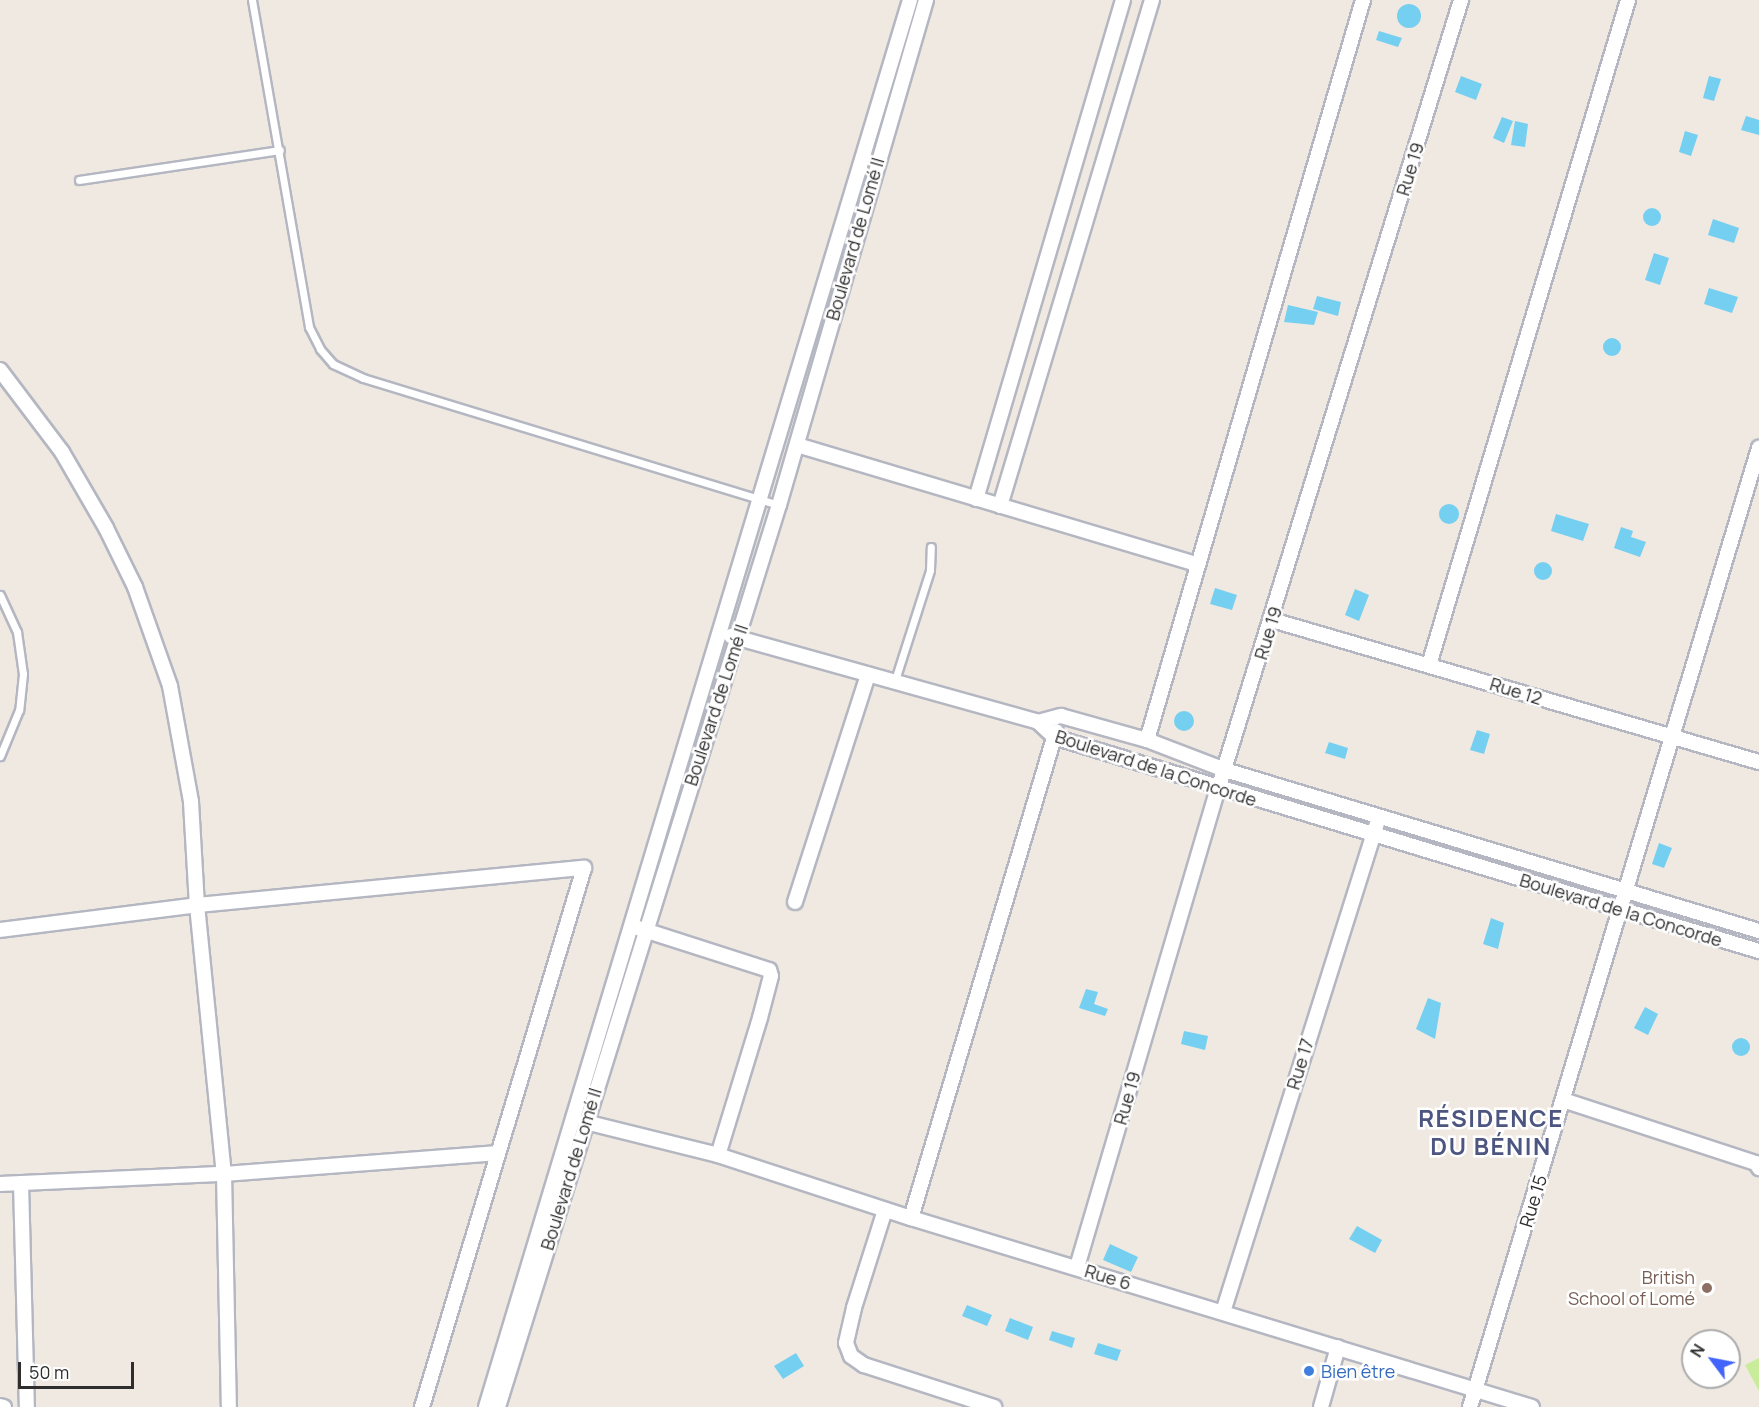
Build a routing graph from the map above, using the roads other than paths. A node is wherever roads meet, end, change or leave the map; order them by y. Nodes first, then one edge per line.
1 (252, 0) edge
2 (910, 0) edge
3 (926, 0) edge
4 (1123, 0) edge
5 (1152, 0) edge
6 (1363, 0) edge
7 (1461, 0) edge
8 (1628, 0) edge
9 (280, 150) junction
10 (79, 180) dead end
11 (0, 370) edge
12 (797, 445) junction
13 (1759, 448) edge
14 (976, 499) junction
15 (760, 501) junction
16 (779, 505) junction
17 (1000, 506) junction
18 (931, 547) dead end
19 (1197, 564) junction
20 (0, 595) edge
21 (1272, 620) junction
22 (720, 633) junction
23 (738, 638) junction
24 (1429, 665) junction
25 (868, 674) junction
26 (895, 680) junction
27 (1061, 716) junction
28 (1038, 722) junction
29 (1054, 738) junction
30 (1672, 738) junction
31 (1147, 740) junction
32 (0, 756) edge
33 (1759, 762) edge
34 (1225, 770) junction
35 (1218, 789) junction
36 (1379, 817) junction
37 (1371, 835) junction
38 (1626, 891) junction
39 (795, 903) dead end
40 (197, 905) junction
41 (1618, 909) junction
42 (640, 928) junction
43 (0, 930) edge
44 (1759, 931) edge
45 (1759, 951) edge
46 (1563, 1100) junction
47 (585, 1122) junction
48 (498, 1153) junction
49 (718, 1155) junction
50 (1759, 1168) edge
51 (224, 1174) junction
52 (21, 1183) junction
53 (0, 1184) edge
54 (885, 1210) junction
55 (911, 1218) junction
56 (1077, 1267) junction
57 (1223, 1312) junction
58 (1338, 1347) junction
59 (1476, 1388) junction
60 (27, 1407) edge
61 (229, 1407) edge
62 (422, 1407) edge
63 (486, 1407) edge
64 (498, 1407) edge
65 (994, 1407) edge
66 (1321, 1407) edge
67 (1470, 1407) edge
68 (1532, 1407) edge

1 - 9 lane
2 - 15 street, Boulevard de Lomé II
3 - 12 street, Boulevard de Lomé II
4 - 14 street
5 - 17 street
6 - 19 street
7 - 21 street, Rue 19
8 - 24 street
9 - 10 lane
9 - 15 lane
11 - 40 street
12 - 14 street
12 - 16 street, Boulevard de Lomé II
13 - 30 street, Rue 15
14 - 17 street
15 - 16 lane
15 - 22 street, Boulevard de Lomé II
16 - 23 street, Boulevard de Lomé II
17 - 19 street
18 - 26 lane
19 - 31 street
20 - 32 lane
21 - 24 street, Rue 12
21 - 34 street, Rue 19
22 - 23 street
22 - 42 street, Boulevard de Lomé II
23 - 25 street
23 - 42 street, Boulevard de Lomé II
24 - 30 street, Rue 12
25 - 26 street
25 - 39 street
26 - 28 street
27 - 28 street, Boulevard de la Concorde
27 - 29 street
27 - 31 street, Boulevard de la Concorde
28 - 29 street, Boulevard de la Concorde
29 - 35 street, Boulevard de la Concorde
29 - 55 street
30 - 33 street, Rue 12
30 - 38 street, Rue 15
31 - 34 street, Boulevard de la Concorde
34 - 35 street, Rue 19
34 - 36 street, Boulevard de la Concorde
35 - 37 street, Boulevard de la Concorde
35 - 56 street, Rue 19
36 - 37 street, Rue 17
36 - 38 street, Boulevard de la Concorde
37 - 41 street, Boulevard de la Concorde
37 - 57 street, Rue 17
38 - 41 street, Rue 15
38 - 44 street, Boulevard de la Concorde
40 - 43 street
40 - 48 street
40 - 51 street
41 - 45 street, Boulevard de la Concorde
41 - 46 street, Rue 15
42 - 47 street, Boulevard de Lomé II
42 - 49 street
42 - 63 street, Boulevard de Lomé II
46 - 50 street
46 - 59 street, Rue 15
47 - 49 street, Rue 6
47 - 64 street, Boulevard de Lomé II
48 - 51 street
48 - 62 street
49 - 54 street, Rue 6
51 - 52 street
51 - 61 street
52 - 53 street
52 - 60 street
54 - 55 street, Rue 6
54 - 65 street
55 - 56 street, Rue 6
56 - 57 street, Rue 6
57 - 58 street, Rue 6
58 - 59 street, Rue 6
58 - 66 street
59 - 67 street, Rue 15
59 - 68 street, Rue 6

